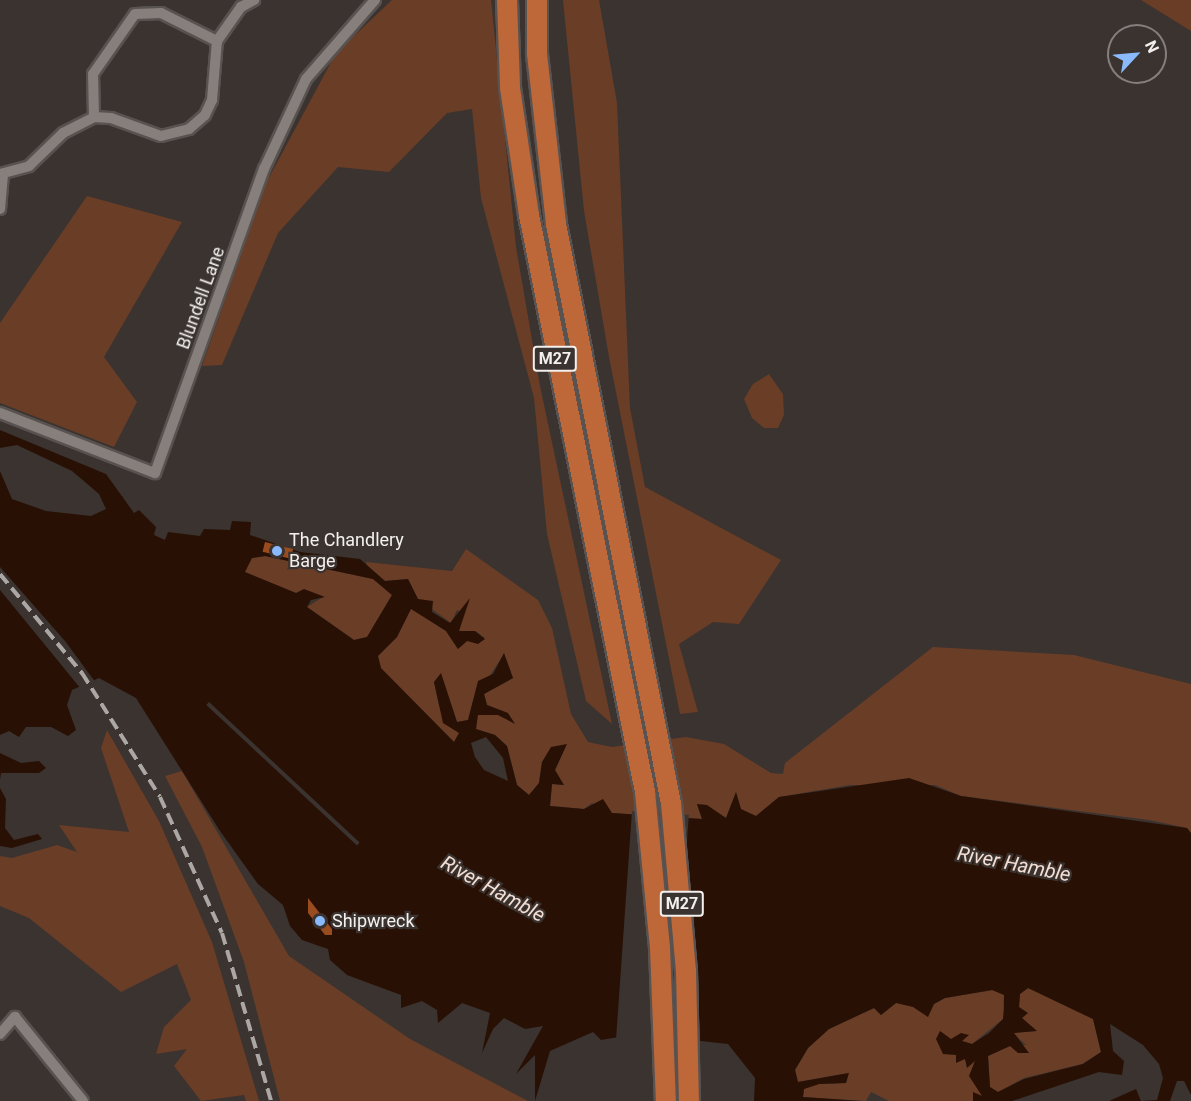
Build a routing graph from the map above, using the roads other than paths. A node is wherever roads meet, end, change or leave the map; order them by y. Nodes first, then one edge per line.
1 (254, 0) edge
2 (375, 0) edge
3 (507, 0) edge
4 (537, 0) edge
5 (217, 41) junction
6 (94, 117) junction
7 (2, 174) edge
8 (0, 209) edge
9 (0, 413) edge
10 (0, 1034) edge
11 (83, 1101) edge
12 (666, 1101) edge
13 (689, 1101) edge

1 - 5 street
2 - 9 street, Blundell Lane
3 - 12 highway, M27
4 - 13 highway, M27
5 - 6 street
5 - 6 street
6 - 7 street
7 - 8 street
10 - 11 street

